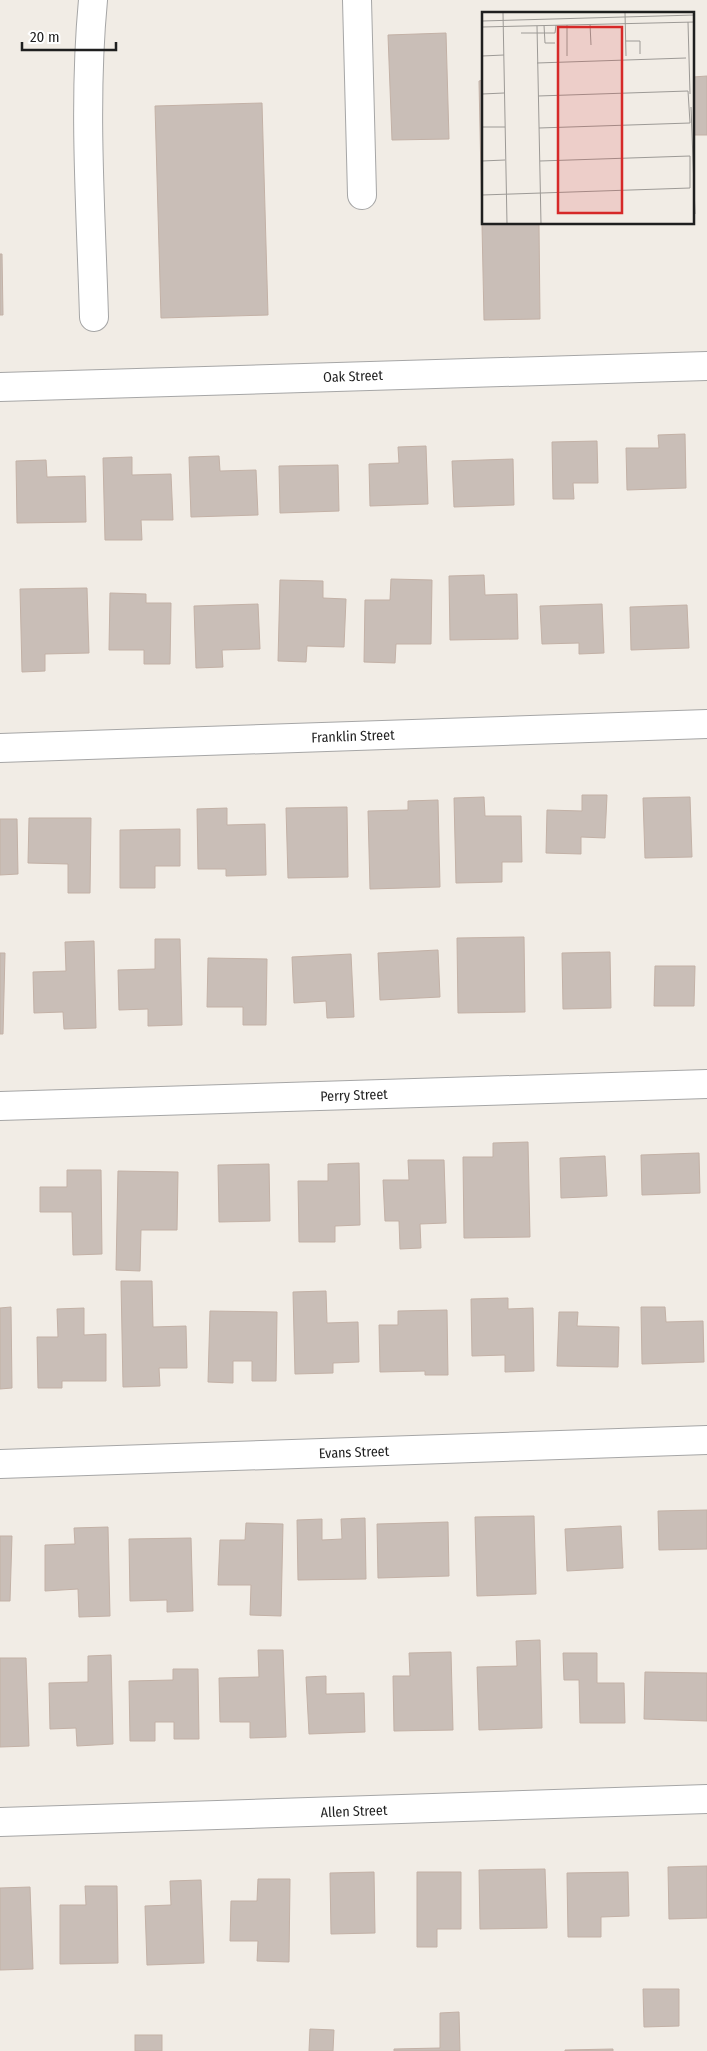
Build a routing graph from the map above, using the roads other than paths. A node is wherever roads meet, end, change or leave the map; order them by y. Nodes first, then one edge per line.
1 (93, 0) edge
2 (357, 0) edge
3 (362, 195) dead end
4 (94, 317) dead end
5 (707, 366) edge
6 (0, 387) edge
7 (707, 724) edge
8 (0, 748) edge
9 (707, 1084) edge
10 (0, 1106) edge
11 (707, 1440) edge
12 (0, 1464) edge
13 (707, 1799) edge
14 (0, 1822) edge

1 - 4 street
2 - 3 street
5 - 6 street, Oak Street
7 - 8 street, Franklin Street
9 - 10 street, Perry Street
11 - 12 street, Evans Street
13 - 14 street, Allen Street

